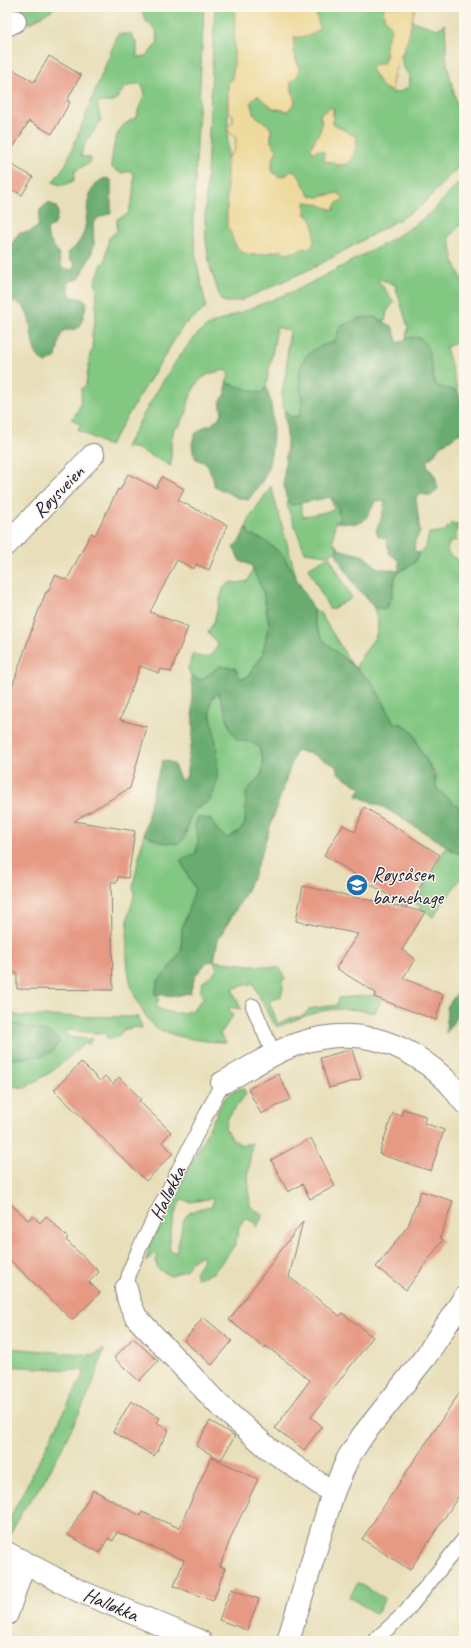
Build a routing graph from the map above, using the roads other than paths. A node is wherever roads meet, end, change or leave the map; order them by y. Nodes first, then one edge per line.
1 (93, 456) dead end
2 (7, 544) edge
3 (253, 1006) dead end
4 (274, 1055) junction
5 (222, 1083) joint
6 (464, 1102) edge
7 (126, 1289) joint
8 (464, 1298) edge
9 (333, 1493) junction
10 (464, 1539) edge
11 (16, 1558) edge
12 (7, 1614) edge
13 (200, 1641) edge
14 (288, 1641) edge
15 (374, 1641) edge

1 - 2 street, Røysveien
3 - 4 lane
4 - 5 street, Halløkka
4 - 6 street, Halløkka
5 - 7 lane, Halløkka
7 - 9 street, Halløkka
8 - 9 street
9 - 14 street
10 - 15 lane
11 - 12 street, Halløkka
11 - 13 street, Halløkka

